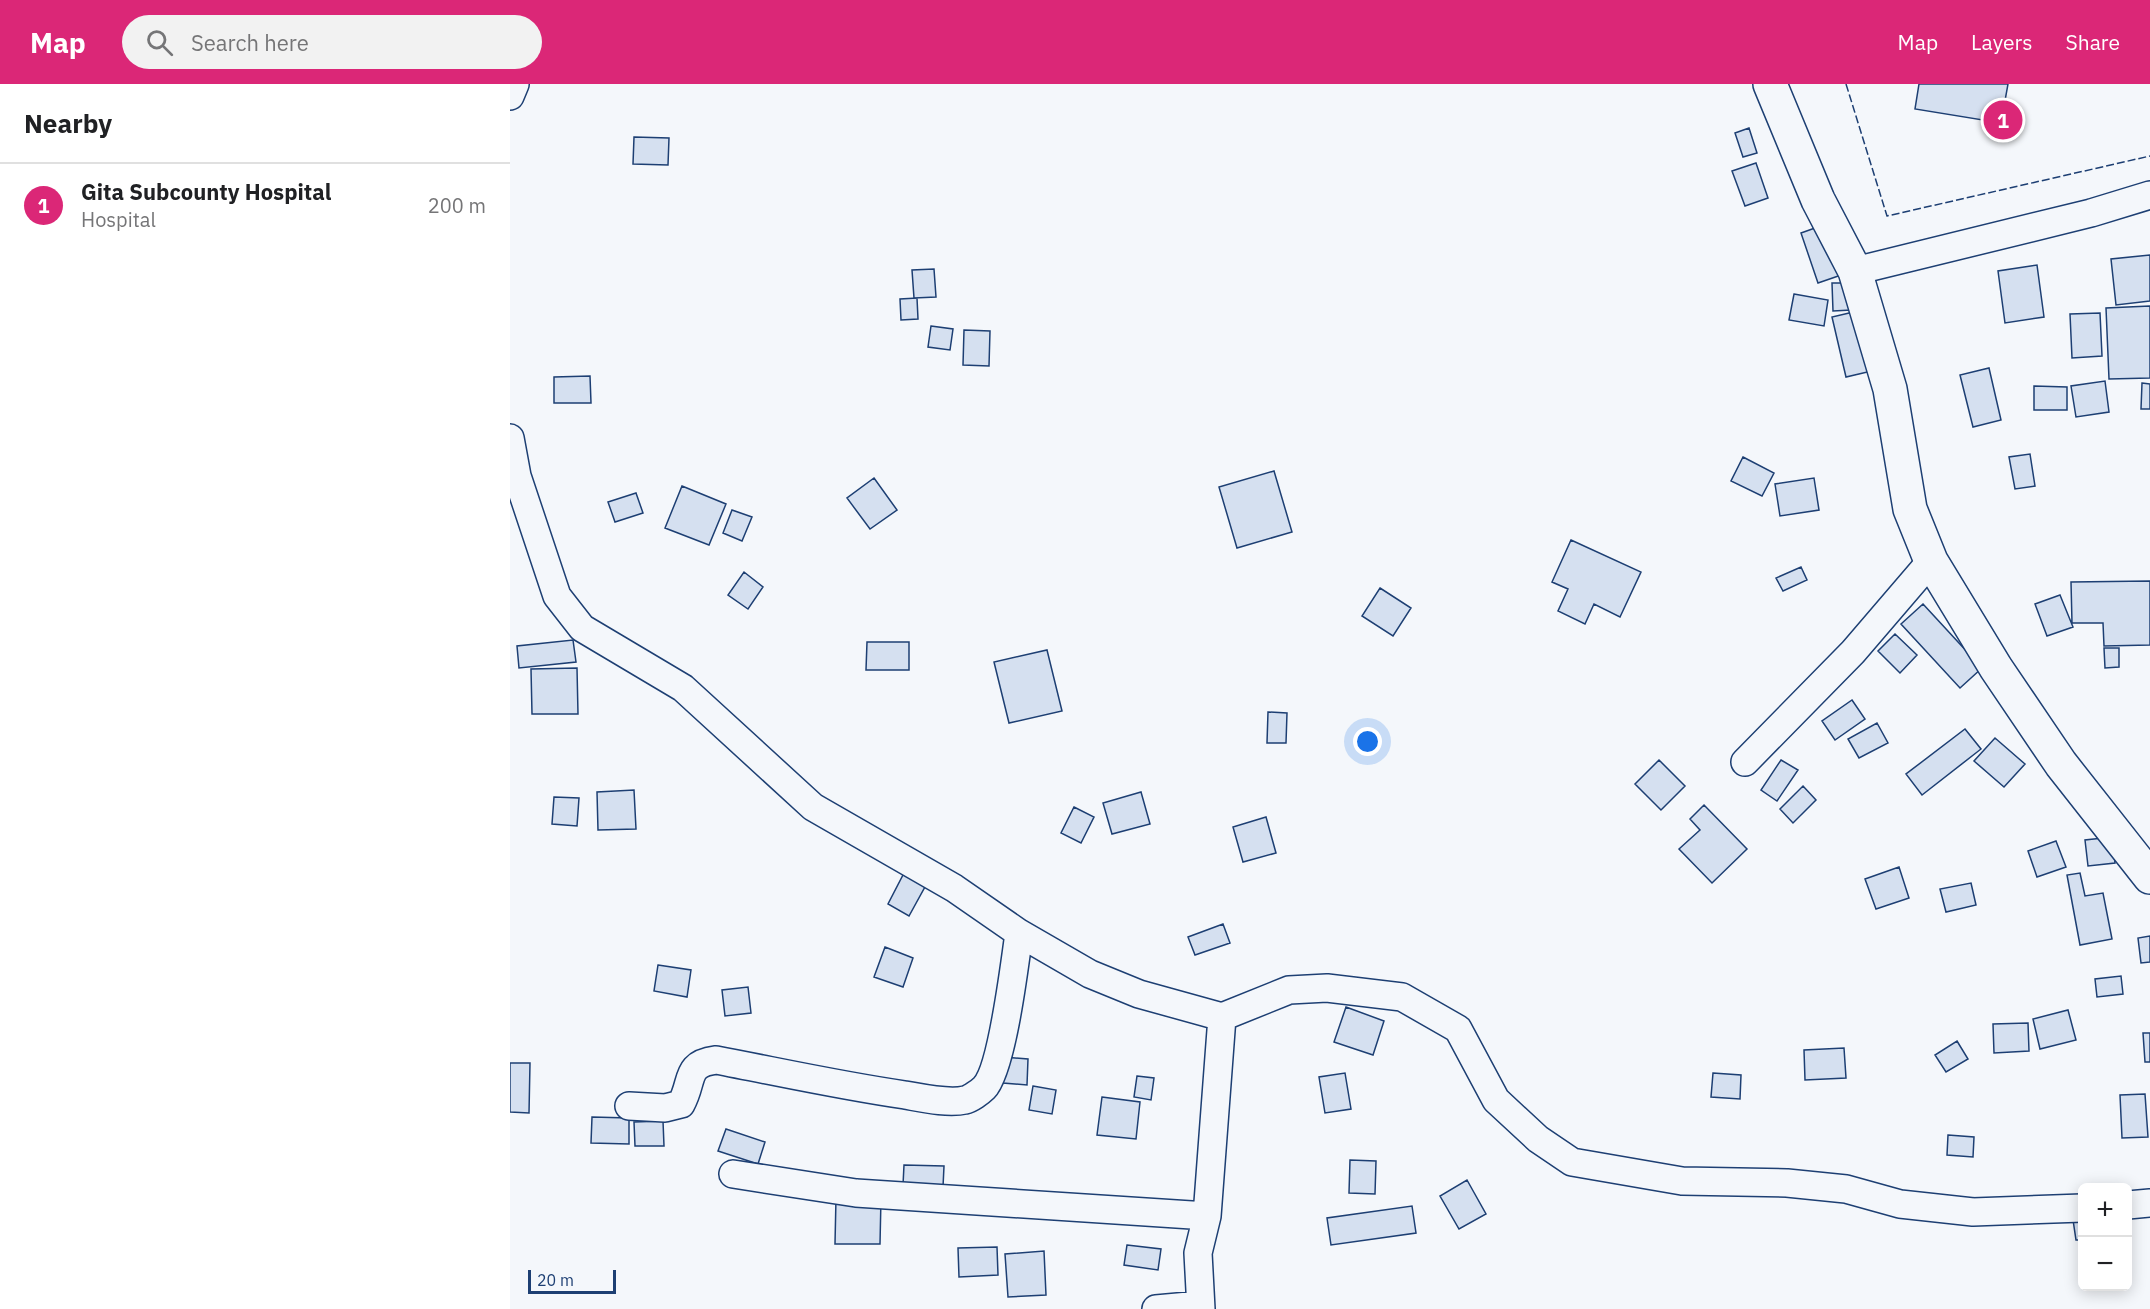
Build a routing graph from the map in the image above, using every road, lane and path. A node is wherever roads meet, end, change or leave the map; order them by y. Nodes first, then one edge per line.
1 (515, 84) edge
2 (1770, 84) edge
3 (510, 96) edge
4 (2150, 195) edge
5 (1856, 271) junction
6 (510, 438) edge
7 (1931, 561) junction
8 (1745, 762) dead end
9 (2150, 877) edge
10 (1019, 933) junction
11 (1222, 1017) junction
12 (629, 1106) dead end
13 (733, 1174) dead end
14 (2150, 1203) edge
15 (2132, 1204) edge
16 (2078, 1208) edge
17 (1207, 1216) junction
18 (1200, 1307) edge
19 (1156, 1309) edge

1 - 3 street
2 - 5 street
4 - 5 street
5 - 7 street
6 - 10 street
7 - 8 street
7 - 9 street
10 - 11 street
10 - 12 street
11 - 16 street
11 - 17 street
13 - 17 street
14 - 15 street
17 - 18 street
18 - 19 street

